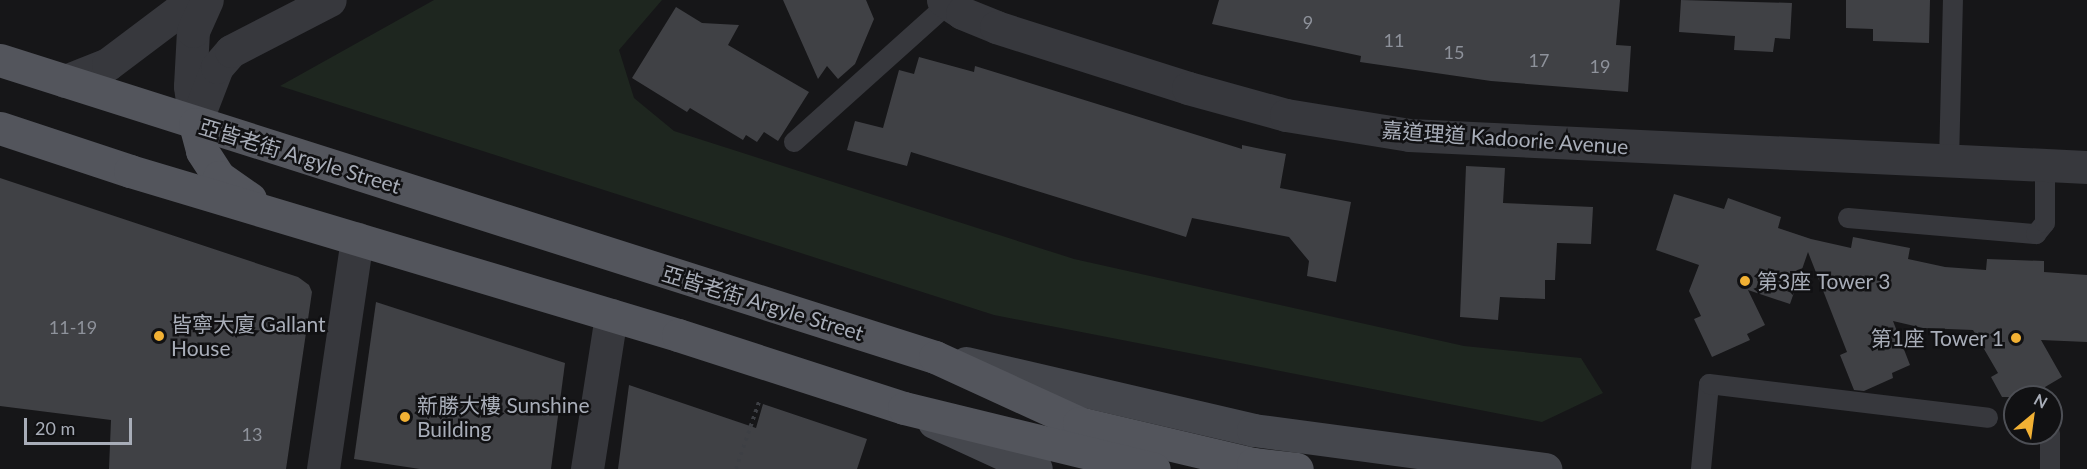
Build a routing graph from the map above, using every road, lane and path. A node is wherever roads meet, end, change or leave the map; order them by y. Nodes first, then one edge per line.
1 (193, 0) edge
2 (207, 0) edge
3 (330, 0) edge
4 (1953, 0) edge
5 (946, 2) edge
6 (0, 60) edge
7 (65, 81) junction
8 (195, 124) junction
9 (0, 128) edge
10 (794, 142) dead end
11 (1949, 162) junction
12 (2046, 167) junction
13 (2087, 167) edge
14 (270, 211) junction
15 (1848, 218) dead end
16 (357, 238) junction
17 (611, 315) junction
18 (935, 357) junction
19 (759, 402) dead end
20 (904, 408) junction
21 (1988, 417) dead end
22 (1078, 437) junction
23 (2050, 445) edge
24 (323, 469) edge
25 (587, 469) edge
26 (736, 469) edge
27 (1036, 469) edge
28 (1154, 469) edge
29 (1297, 469) edge
30 (1545, 469) edge
31 (1701, 469) edge
32 (2050, 469) edge

1 - 7 street
2 - 8 street
3 - 8 street
4 - 11 lane
5 - 10 lane
5 - 11 street, 嘉道理道 Kadoorie Avenue
6 - 7 main road, 亞皆老街 Argyle Street
7 - 8 main road, 亞皆老街 Argyle Street
8 - 14 main road
8 - 18 main road, 亞皆老街 Argyle Street
9 - 14 main road
11 - 12 street, 嘉道理道 Kadoorie Avenue
12 - 13 street, 嘉道理道 Kadoorie Avenue
12 - 15 lane
14 - 16 main road
16 - 17 main road
16 - 24 street
17 - 20 main road
17 - 25 street
18 - 22 main road
18 - 30 main road, 亞皆老街 Argyle Street
19 - 26 path
20 - 22 main road
20 - 27 main road
21 - 31 lane
22 - 28 main road
22 - 29 main road
23 - 32 lane

